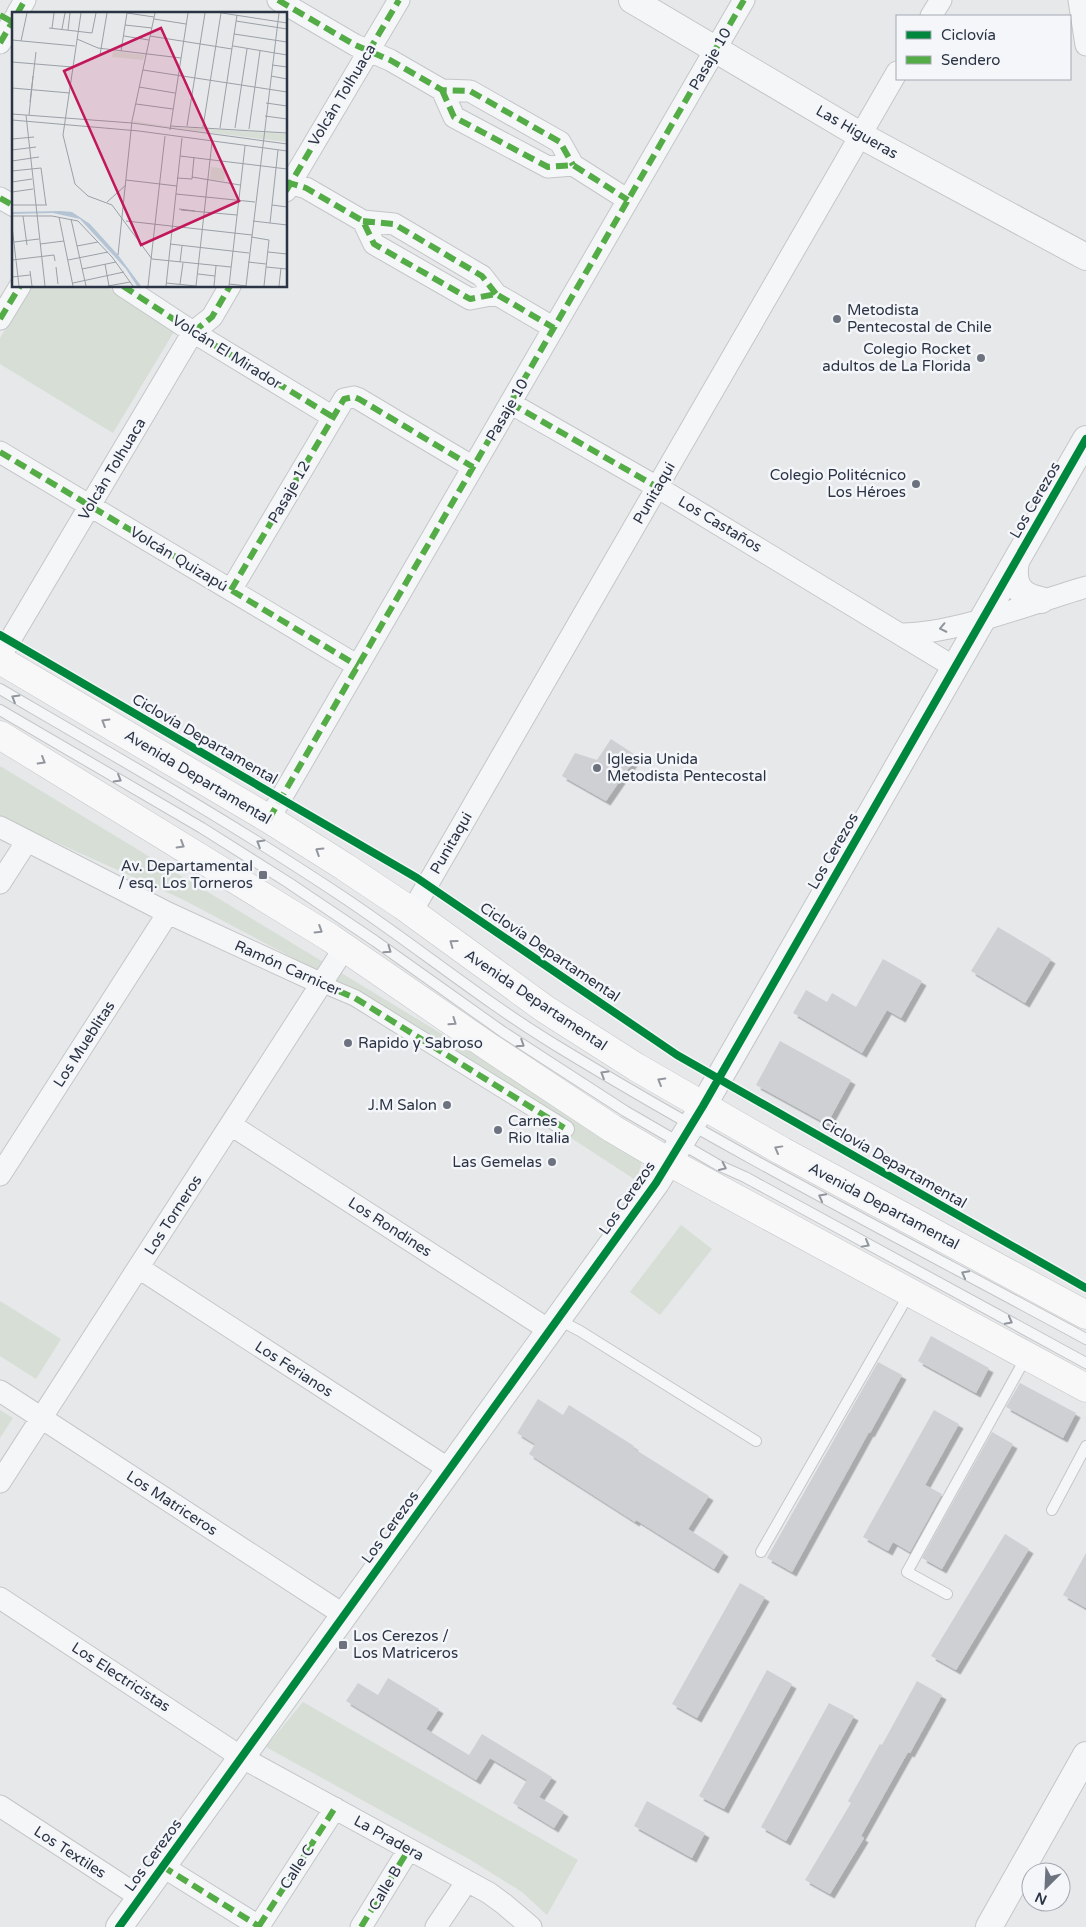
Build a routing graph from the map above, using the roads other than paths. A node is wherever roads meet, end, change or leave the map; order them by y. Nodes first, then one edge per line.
1 (25, 0) edge
2 (278, 0) edge
3 (399, 0) edge
4 (632, 0) edge
5 (744, 0) edge
6 (941, 0) edge
7 (1079, 0) edge
8 (16, 12) edge
9 (932, 15) edge
10 (11, 18) edge
11 (0, 43) edge
12 (1086, 45) edge
13 (716, 49) junction
14 (369, 51) junction
15 (896, 74) edge
16 (442, 90) junction
17 (860, 135) junction
18 (573, 165) junction
19 (288, 185) edge
20 (0, 198) edge
21 (628, 200) junction
22 (12, 205) edge
23 (1086, 257) edge
24 (19, 288) edge
25 (126, 288) edge
26 (229, 288) edge
27 (0, 319) edge
28 (554, 328) junction
29 (193, 332) junction
30 (510, 403) junction
31 (332, 417) junction
32 (1086, 439) edge
33 (0, 452) edge
34 (473, 467) junction
35 (657, 487) junction
36 (90, 506) junction
37 (1016, 561) junction
38 (1086, 587) edge
39 (231, 590) junction
40 (1041, 600) junction
41 (983, 618) junction
42 (902, 634) junction
43 (0, 658) edge
44 (358, 666) junction
45 (954, 667) junction
46 (0, 689) edge
47 (0, 710) edge
48 (0, 735) edge
49 (269, 819) junction
50 (0, 827) edge
51 (27, 841) junction
52 (0, 883) edge
53 (168, 913) junction
54 (411, 913) junction
55 (345, 948) junction
56 (322, 984) junction
57 (231, 1125) junction
58 (566, 1129) dead end
59 (686, 1134) junction
60 (0, 1175) edge
61 (929, 1230) junction
62 (139, 1268) junction
63 (910, 1293) junction
64 (1024, 1305) junction
65 (1086, 1315) edge
66 (553, 1324) junction
67 (1086, 1339) edge
68 (1026, 1356) junction
69 (1086, 1363) edge
70 (1086, 1388) edge
71 (0, 1391) edge
72 (42, 1418) junction
73 (756, 1441) dead end
74 (1086, 1446) edge
75 (449, 1470) junction
76 (0, 1482) edge
77 (1052, 1510) dead end
78 (761, 1552) dead end
79 (947, 1594) dead end
80 (0, 1598) edge
81 (344, 1615) junction
82 (1086, 1755) edge
83 (241, 1757) junction
84 (0, 1806) edge
85 (335, 1808) junction
86 (409, 1849) junction
87 (162, 1866) junction
88 (467, 1881) junction
89 (140, 1897) junction
90 (118, 1927) edge
91 (260, 1927) edge
92 (361, 1927) edge
93 (436, 1927) edge
94 (531, 1927) edge
95 (989, 1927) edge

1 - 8 street
2 - 14 street
3 - 14 street, Volcán Tolhuaca
4 - 13 street, Las Higueras
5 - 13 street, Pasaje 10
6 - 9 street
7 - 12 street
10 - 11 street
13 - 17 street, Las Higueras
13 - 21 street, Pasaje 10
14 - 16 street
14 - 19 street, Volcán Tolhuaca
15 - 17 street, Punitaqui
16 - 18 street
16 - 18 street
17 - 23 street, Las Higueras
17 - 35 street, Punitaqui
18 - 21 street
19 - 28 street
20 - 22 street
21 - 28 street, Pasaje 10
24 - 27 street
25 - 29 street, Volcán El Mirador
26 - 29 street, Volcán Tolhuaca
28 - 30 street, Pasaje 10
29 - 31 street, Volcán El Mirador
29 - 36 street, Volcán Tolhuaca
30 - 34 street, Pasaje 10
30 - 35 street, Los Castaños
31 - 34 street, Pasaje 12
31 - 39 street, Pasaje 12
32 - 37 street, Los Cerezos
33 - 36 street, Volcán Quizapú
34 - 44 street, Pasaje 10
35 - 42 street, Los Castaños
35 - 54 street, Punitaqui
36 - 39 street, Volcán Quizapú
36 - 43 street, Volcán Tolhuaca
37 - 40 street
37 - 41 street, Los Cerezos
38 - 40 street
39 - 44 street, Volcán Quizapú
40 - 41 street
41 -> 42 street
41 - 45 street, Los Cerezos
42 - 45 street, Los Castaños
49 -> 43 main road, Avenida Departamental
44 - 49 street, Pasaje 10
45 - 59 street, Los Cerezos
59 -> 46 lane
47 -> 59 lane
48 -> 55 main road, Avenida Departamental
54 -> 49 main road, Avenida Departamental
50 - 51 street, Ramón Carnicer
51 - 52 street
51 - 53 street, Ramón Carnicer
53 - 56 street, Ramón Carnicer
53 - 60 street, Los Mueblitas
59 -> 54 main road, Avenida Departamental
55 - 56 street, Los Torneros
55 -> 59 main road, Avenida Departamental
56 - 57 street, Los Torneros
56 - 58 street, Ramón Carnicer
57 - 62 street, Los Torneros
57 - 66 street, Los Rondines
61 -> 59 main road, Avenida Departamental
59 - 63 main road, Avenida Departamental
64 -> 59 lane
59 - 66 street, Los Cerezos
59 -> 69 lane
61 - 64 lane
61 - 65 main road, Avenida Departamental
62 - 72 street, Los Torneros
62 - 75 street, Los Ferianos
63 - 68 main road, Avenida Departamental
63 - 78 lane
64 - 67 lane
66 - 73 lane
66 - 75 street, Los Cerezos
68 - 70 main road, Avenida Departamental
68 - 79 lane
71 - 72 street, Los Matriceros
72 - 76 street, Los Torneros
72 - 81 street, Los Matriceros
74 - 77 lane
75 - 81 street, Los Cerezos
80 - 83 street, Los Electricistas
81 - 83 street, Los Cerezos
82 - 95 street
83 - 85 street, La Pradera
83 - 87 street, Los Cerezos
84 - 89 street, Los Textiles
85 - 86 street, La Pradera
85 - 91 street, Calle C
86 - 88 street, La Pradera
86 - 92 street, Calle B
87 - 89 street, Los Cerezos
87 - 91 street
88 - 93 street
88 - 94 street, La Pradera
89 - 90 street, Los Cerezos

